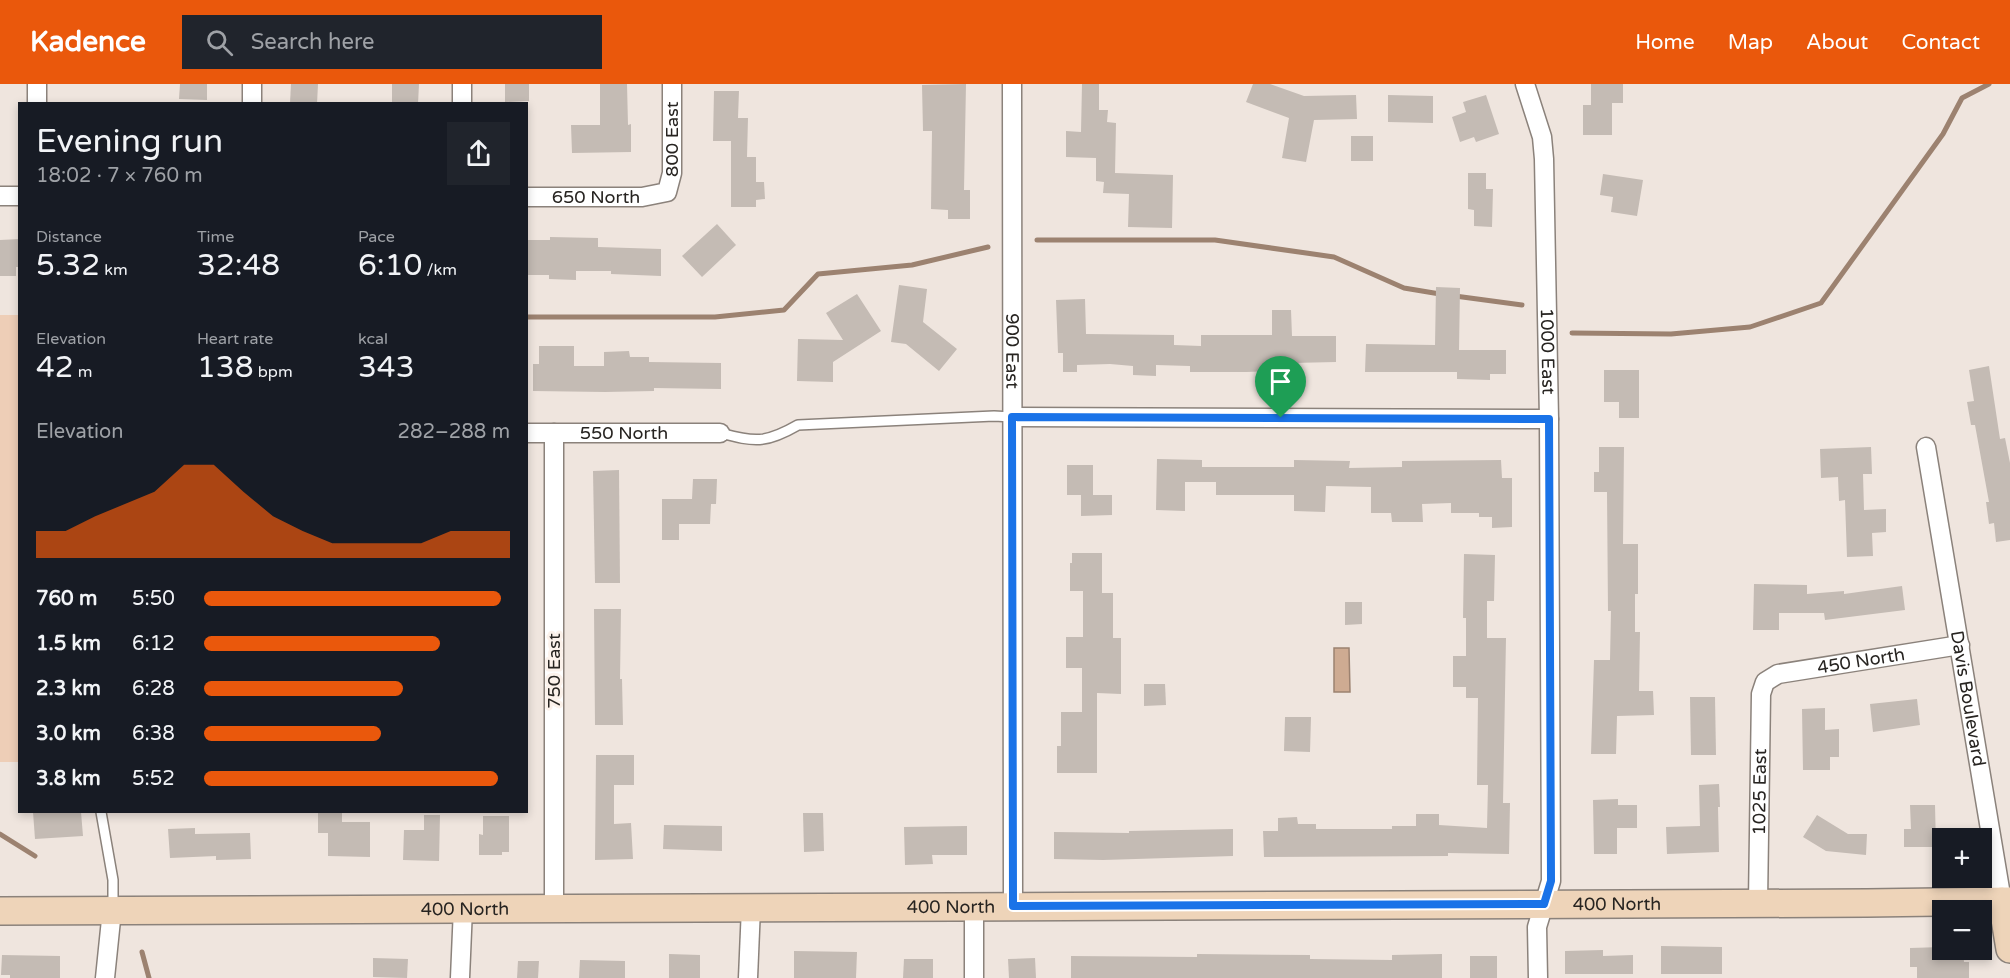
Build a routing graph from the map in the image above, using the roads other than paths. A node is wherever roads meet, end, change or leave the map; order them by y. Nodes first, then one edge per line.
1 (37, 84) edge
2 (252, 84) edge
3 (462, 84) edge
4 (672, 84) edge
5 (1012, 84) edge
6 (1525, 84) edge
7 (37, 102) edge
8 (252, 102) edge
9 (462, 102) edge
10 (667, 192) joint
11 (0, 196) edge
12 (18, 196) edge
13 (528, 197) edge
14 (1012, 417) junction
15 (1549, 419) junction
16 (528, 433) edge
17 (554, 433) junction
18 (720, 433) joint
19 (1926, 447) dead end
20 (1960, 645) junction
21 (1765, 682) joint
22 (101, 813) edge
23 (2006, 901) edge
24 (1758, 903) junction
25 (1544, 904) junction
26 (974, 906) junction
27 (1013, 906) junction
28 (751, 907) junction
29 (463, 908) junction
30 (554, 908) junction
31 (112, 910) junction
32 (0, 911) edge
33 (2010, 949) edge
34 (105, 978) edge
35 (460, 978) edge
36 (748, 978) edge
37 (974, 978) edge
38 (1538, 978) edge

1 - 7 street
2 - 8 street
3 - 9 street
4 - 10 street, 800 East
5 - 14 street, 900 East
6 - 15 street, 1000 East
10 - 13 street, 650 North
11 - 12 street
14 - 15 street
14 - 18 lane
14 - 27 street, 900 East
15 - 25 street, 1000 East
16 - 17 street, 550 North
17 - 18 street, 550 North
17 - 30 street, 750 East
19 - 20 street, Davis Boulevard
20 - 21 street, 450 North
20 - 23 street, Davis Boulevard
21 - 24 street, 1025 East
22 - 31 lane
23 - 24 main road, 400 North
23 - 33 main road, Davis Boulevard
24 - 25 main road, 400 North
25 - 27 main road, 400 North
25 - 38 street, 1000 East
26 - 27 main road, 400 North
26 - 28 main road, 400 North
26 - 37 street
28 - 30 main road, 400 North
28 - 36 street
29 - 30 main road, 400 North
29 - 31 main road, 400 North
29 - 35 street
31 - 32 main road, 400 North
31 - 34 street

